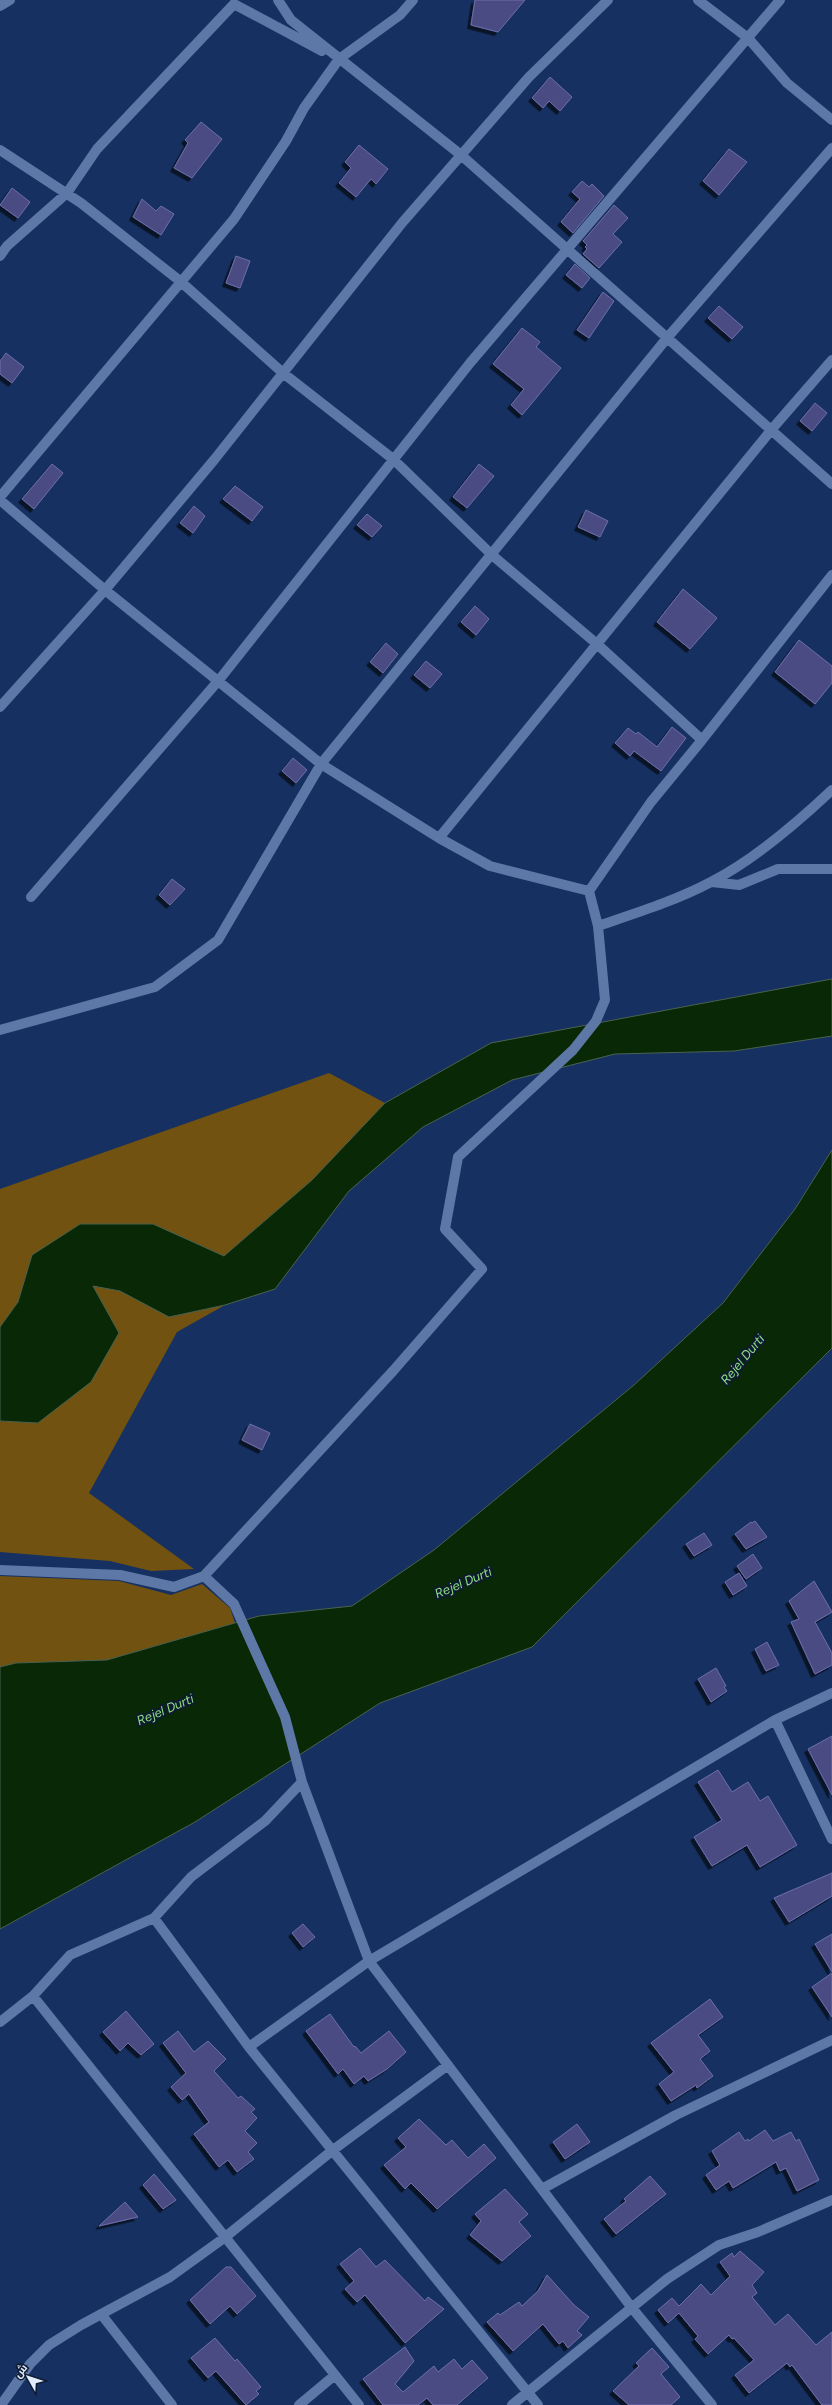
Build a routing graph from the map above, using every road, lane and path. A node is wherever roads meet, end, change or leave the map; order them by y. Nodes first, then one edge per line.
1 (10, 0) edge
2 (278, 0) edge
3 (413, 0) edge
4 (608, 0) edge
5 (698, 0) edge
6 (780, 0) edge
7 (0, 6) edge
8 (748, 38) junction
9 (339, 59) junction
10 (832, 120) edge
11 (832, 148) edge
12 (0, 150) edge
13 (461, 155) junction
14 (67, 193) junction
15 (568, 249) junction
16 (0, 256) edge
17 (180, 281) junction
18 (667, 338) junction
19 (832, 360) edge
20 (283, 373) junction
21 (772, 429) junction
22 (393, 459) junction
23 (832, 484) edge
24 (0, 498) edge
25 (492, 555) junction
26 (832, 575) edge
27 (105, 590) junction
28 (598, 644) junction
29 (219, 680) junction
30 (0, 707) edge
31 (702, 740) junction
32 (321, 764) junction
33 (832, 790) edge
34 (439, 838) junction
35 (832, 870) edge
36 (712, 882) junction
37 (589, 891) junction
38 (31, 897) dead end
39 (598, 926) junction
40 (0, 1030) edge
41 (0, 1570) edge
42 (204, 1576) junction
43 (832, 1693) edge
44 (775, 1720) junction
45 (302, 1782) junction
46 (832, 1839) edge
47 (154, 1918) junction
48 (369, 1961) junction
49 (33, 1996) junction
50 (0, 2022) edge
51 (832, 2040) edge
52 (249, 2047) junction
53 (448, 2065) junction
54 (333, 2150) junction
55 (542, 2189) junction
56 (832, 2200) edge
57 (224, 2238) junction
58 (632, 2308) junction
59 (101, 2314) junction
60 (335, 2376) junction
61 (528, 2392) junction
62 (1, 2405) edge
63 (172, 2405) edge
64 (299, 2405) edge
65 (359, 2405) edge
66 (512, 2405) edge
67 (538, 2405) edge
68 (712, 2405) edge

1 - 7 street
2 - 9 street
3 - 9 street
4 - 13 street
5 - 8 street
6 - 8 street
8 - 10 street
8 - 15 street
9 - 13 street
9 - 14 street
9 - 17 street
11 - 18 street
12 - 14 street
13 - 15 street
13 - 20 street
14 - 16 street
14 - 17 street
15 - 18 street
15 - 22 street
17 - 20 street
17 - 24 street
18 - 21 street
18 - 25 street
19 - 21 street
20 - 22 street
20 - 27 street
21 - 23 street
21 - 28 street
22 - 25 street
22 - 29 street
24 - 27 street
25 - 28 street
25 - 32 street
26 - 31 street
27 - 29 street
27 - 30 street
28 - 31 street
28 - 34 street
29 - 32 street
29 - 38 street
31 - 37 street
32 - 34 street
32 - 40 street
33 - 36 street
34 - 37 street
35 - 36 street
36 - 39 street
37 - 39 street
39 - 42 street
41 - 42 street
42 - 45 street
43 - 44 street
44 - 46 street
44 - 48 street
45 - 47 street
45 - 48 street
47 - 49 street
47 - 52 street
48 - 52 street
48 - 53 street
49 - 50 street
49 - 57 street
51 - 55 street
52 - 54 street
53 - 54 street
53 - 55 street
54 - 57 street
54 - 61 street
55 - 58 street
56 - 58 street
57 - 59 street
57 - 60 street
58 - 61 street
58 - 68 street
59 - 62 street
59 - 63 street
60 - 64 street
60 - 65 street
61 - 66 street
61 - 67 street

